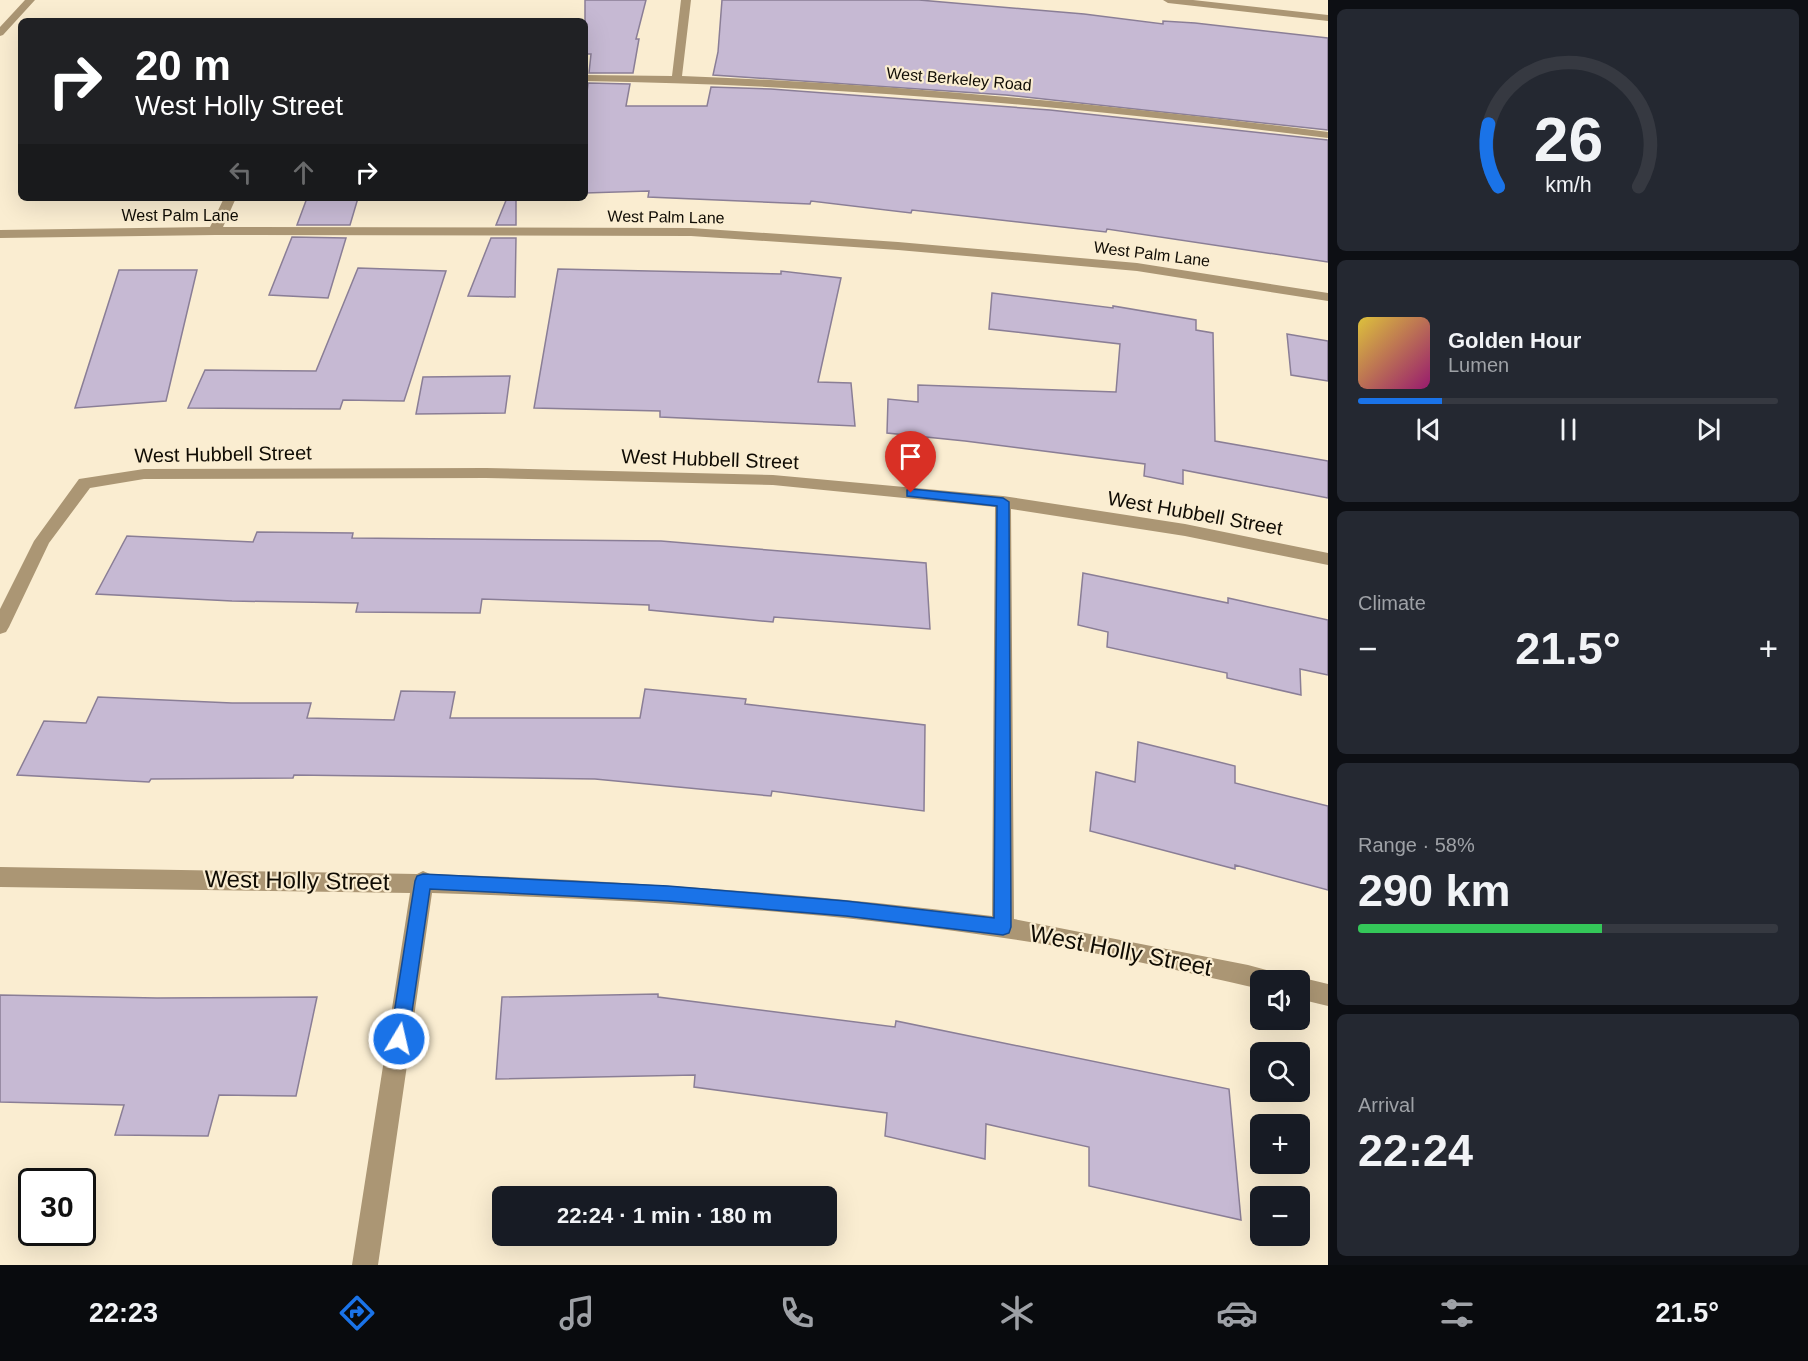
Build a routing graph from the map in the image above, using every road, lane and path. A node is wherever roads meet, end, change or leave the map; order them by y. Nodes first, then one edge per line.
1 (30, 0) edge
2 (686, 0) edge
3 (1168, 0) edge
4 (1328, 18) edge
5 (0, 33) edge
6 (588, 78) edge
7 (677, 78) junction
8 (1328, 135) edge
9 (229, 201) edge
10 (215, 231) junction
11 (0, 234) edge
12 (1328, 297) edge
13 (1003, 502) junction
14 (1328, 559) edge
15 (0, 627) edge
16 (0, 876) edge
17 (423, 881) junction
18 (1003, 927) junction
19 (1250, 976) edge
20 (1310, 991) edge
21 (1328, 995) edge
22 (365, 1265) edge

1 - 5 street
2 - 7 street
3 - 4 street
6 - 7 street, West Berkeley Road
7 - 8 street, West Berkeley Road
9 - 10 street
10 - 11 street, West Palm Lane
10 - 12 street, West Palm Lane
13 - 14 street, West Hubbell Street
13 - 15 street, West Hubbell Street
13 - 18 street
16 - 17 street, West Holly Street
17 - 18 street, West Holly Street
17 - 22 street
18 - 19 street, West Holly Street
20 - 21 street

